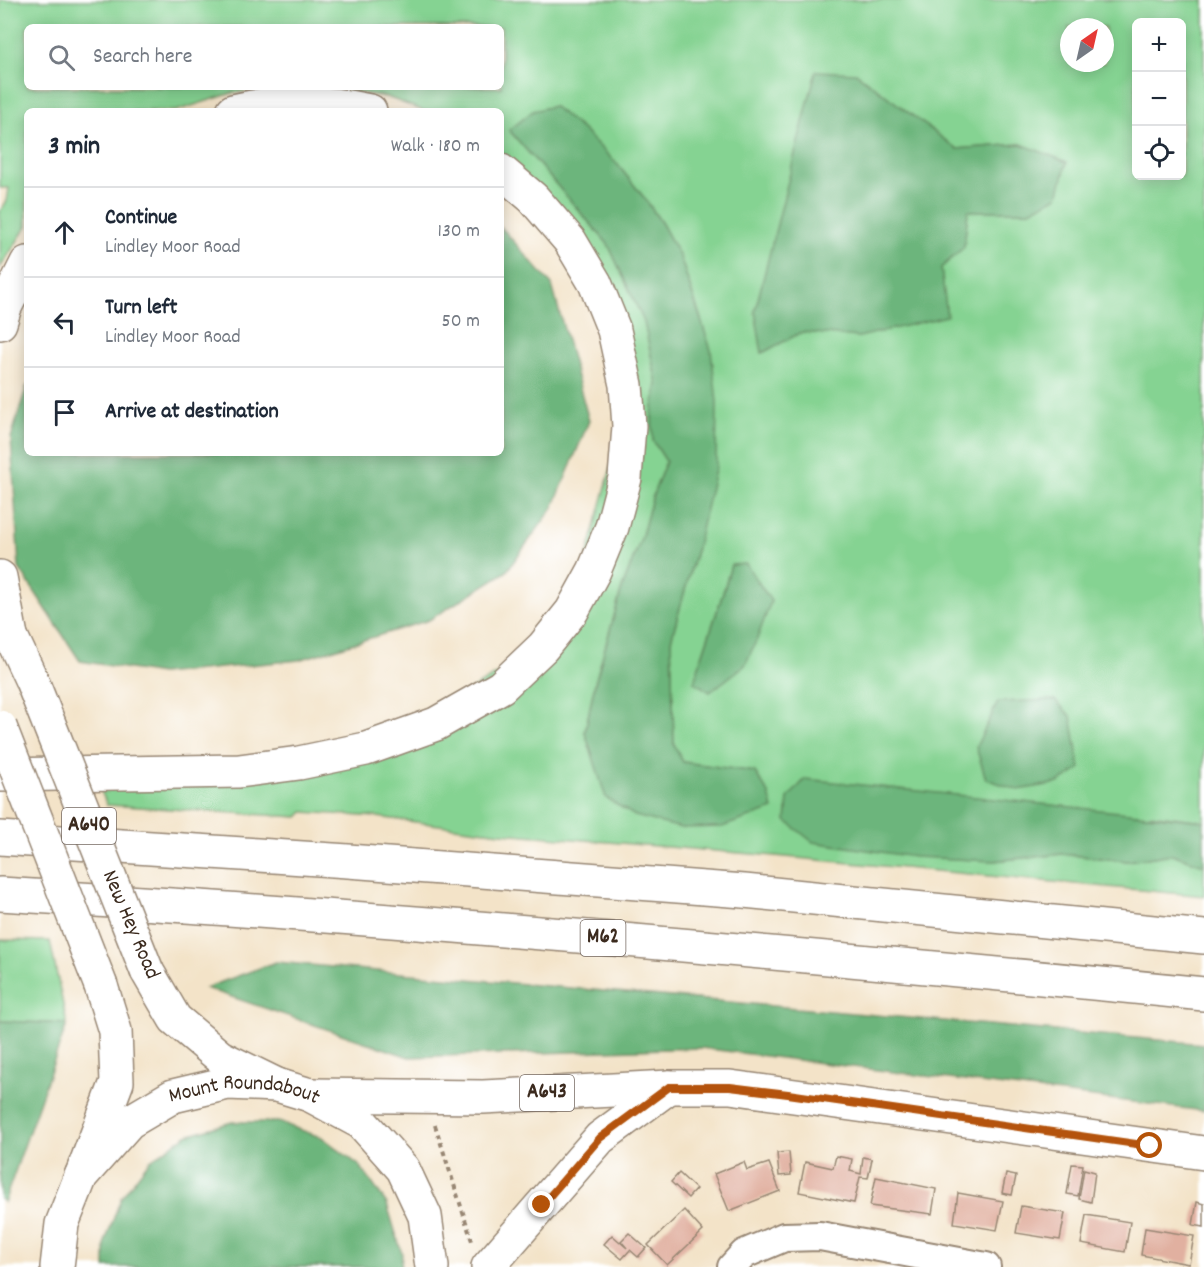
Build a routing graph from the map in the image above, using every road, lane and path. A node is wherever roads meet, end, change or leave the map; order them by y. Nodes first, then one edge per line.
1 (253, 108) edge
2 (356, 108) edge
3 (504, 174) edge
4 (24, 269) edge
5 (0, 323) edge
6 (0, 577) edge
7 (6, 626) edge
8 (0, 727) edge
9 (0, 776) edge
10 (0, 838) edge
11 (0, 894) edge
12 (1204, 937) edge
13 (1204, 994) edge
14 (277, 1085) junction
15 (669, 1087) junction
16 (310, 1095) junction
17 (426, 1096) junction
18 (1204, 1153) edge
19 (81, 1176) junction
20 (480, 1256) edge
21 (57, 1267) edge
22 (432, 1267) edge
23 (732, 1267) edge
24 (986, 1267) edge

1 - 2 main road
3 - 9 main road
4 - 5 main road
6 - 7 main road, New Hey Road
7 - 14 main road, New Hey Road / A640, bridge
8 - 19 main road, A640, bridge
10 - 12 main road
11 - 13 main road, M62
14 - 16 main road, Mount Roundabout / A640
14 - 19 main road, Mount Roundabout / A640
15 - 17 main road, A643
15 - 18 main road, A643
15 - 20 main road
16 - 17 main road, A643
16 - 22 main road, Mount Roundabout / A640
17 - 20 path
19 - 21 main road, Mount Roundabout / A640
23 - 24 street

